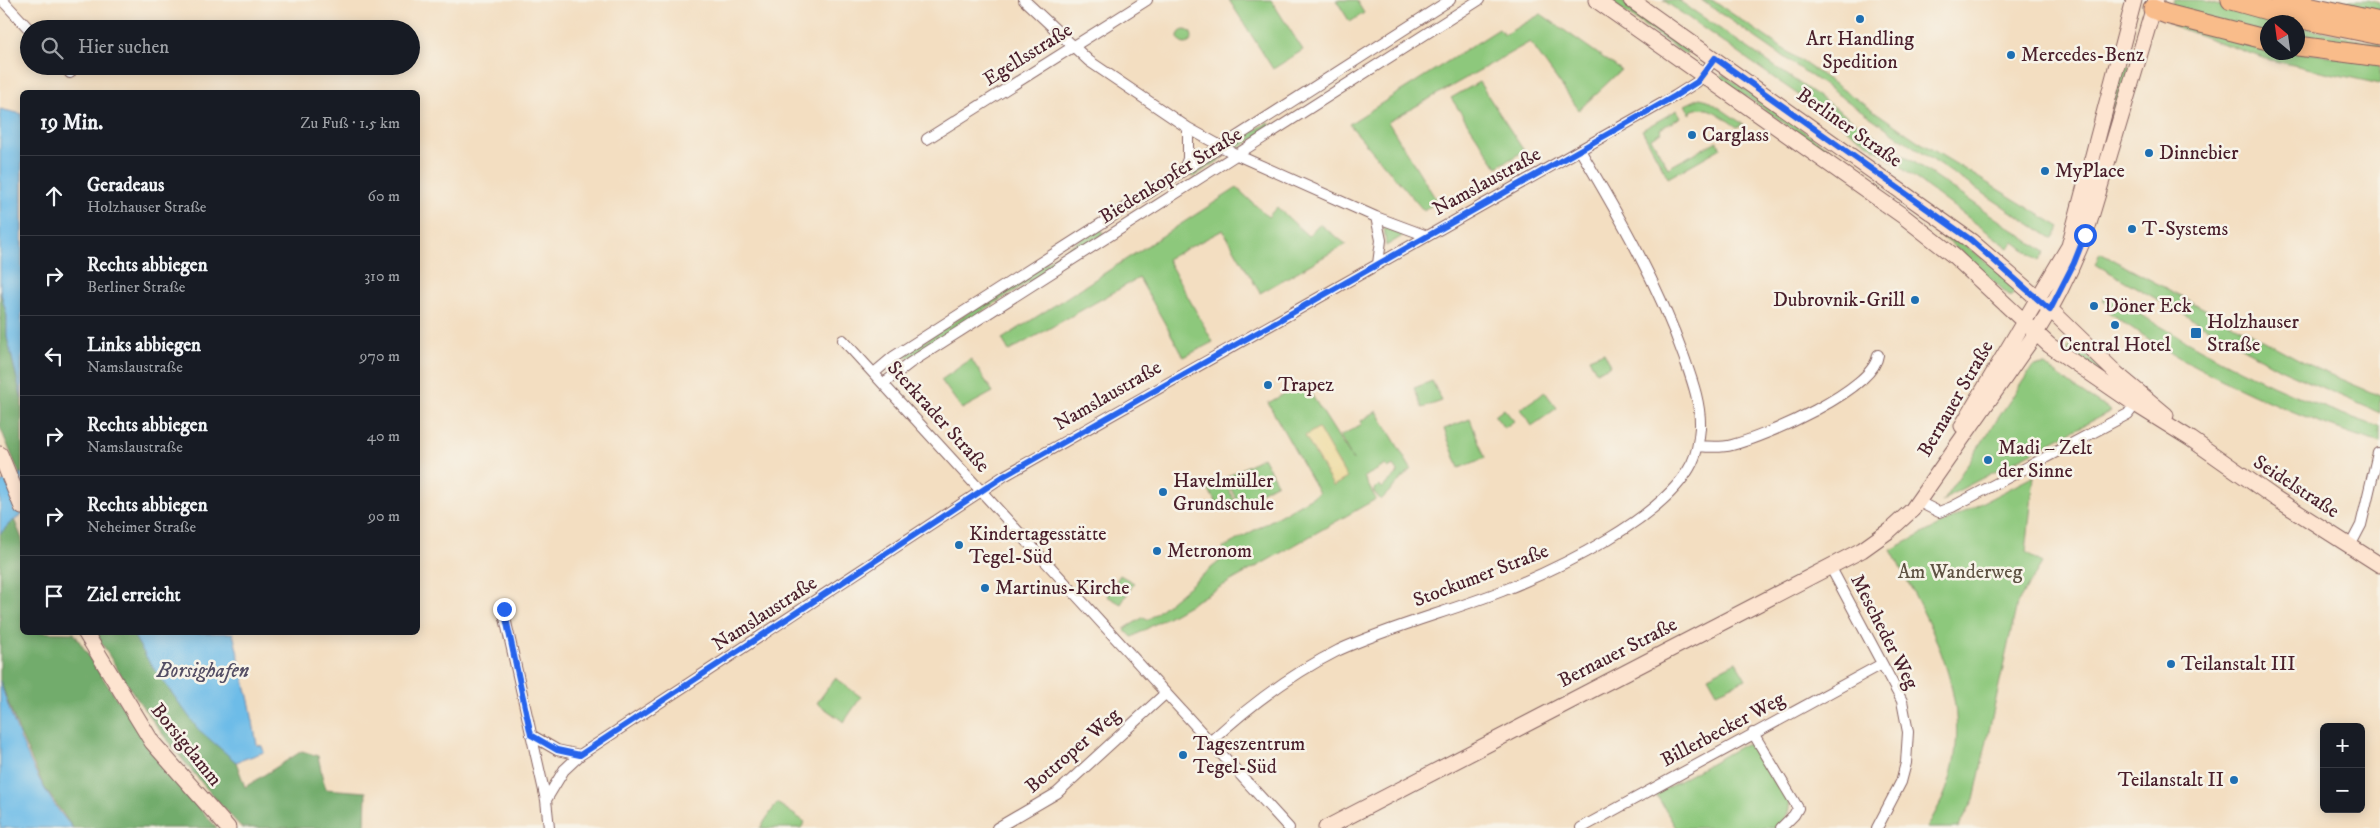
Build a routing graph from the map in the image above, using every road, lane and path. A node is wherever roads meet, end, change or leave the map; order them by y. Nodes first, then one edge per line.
1 (2, 0) edge
2 (1024, 0) edge
3 (1147, 0) edge
4 (1450, 0) edge
5 (1479, 0) edge
6 (1596, 0) edge
7 (1631, 0) edge
8 (2134, 0) edge
9 (2232, 0) edge
10 (2281, 0) edge
11 (2150, 3) edge
12 (21, 20) edge
13 (2380, 22) edge
14 (2380, 36) edge
15 (2260, 38) edge
16 (1072, 47) junction
17 (2305, 47) edge
18 (2380, 57) edge
19 (1715, 58) junction
20 (1702, 76) junction
21 (1188, 128) junction
22 (927, 139) dead end
23 (1222, 146) junction
24 (1580, 150) junction
25 (1237, 155) junction
26 (1182, 172) junction
27 (1190, 185) junction
28 (1376, 217) junction
29 (1427, 236) junction
30 (1378, 264) junction
31 (2037, 298) junction
32 (2050, 310) junction
33 (2024, 321) junction
34 (2036, 333) junction
35 (843, 340) dead end
36 (1878, 355) dead end
37 (874, 373) junction
38 (884, 383) junction
39 (2139, 399) junction
40 (1698, 446) junction
41 (2378, 454) dead end
42 (1, 455) edge
43 (982, 492) junction
44 (1921, 499) junction
45 (20, 501) edge
46 (2350, 546) junction
47 (2380, 565) edge
48 (1830, 566) junction
49 (504, 609) dead end
50 (87, 635) edge
51 (1882, 664) junction
52 (1166, 693) junction
53 (1753, 733) junction
54 (531, 735) junction
55 (1210, 742) junction
56 (580, 755) junction
57 (546, 800) junction
58 (228, 828) edge
59 (549, 828) edge
60 (997, 828) edge
61 (1288, 828) edge
62 (1326, 828) edge
63 (1581, 828) edge
64 (1781, 828) edge
65 (1877, 828) edge

1 - 12 street
2 - 16 street
3 - 16 street, Egellsstraße
4 - 23 street, Biedenkopfer Straße
5 - 25 street, Biedenkopfer Straße
6 - 20 main road, Berliner Straße
7 - 19 main road, Berliner Straße
8 - 31 main road
9 - 14 highway
10 - 13 highway
11 - 15 highway
11 - 32 main road
16 - 21 street
16 - 22 street, Egellsstraße
17 - 18 highway
19 - 20 street, Namslaustraße
19 - 31 main road, Berliner Straße
20 - 24 street, Namslaustraße
20 - 33 main road, Berliner Straße
21 - 23 street
21 - 26 street
23 - 25 street
23 - 26 street, Biedenkopfer Straße
24 - 29 street, Namslaustraße
24 - 40 street, Stockumer Straße
25 - 27 street, Biedenkopfer Straße
25 - 28 street
26 - 27 street
26 - 37 street, Biedenkopfer Straße
27 - 38 street, Biedenkopfer Straße
28 - 29 street
28 - 30 street
29 - 30 street, Namslaustraße
30 - 43 street, Namslaustraße
31 - 32 main road, Berliner Straße
31 - 33 main road, Bernauer Straße
32 - 34 main road, Bernauer Straße
32 - 39 main road, Seidelstraße
33 - 34 main road, Berliner Straße
33 - 44 main road, Bernauer Straße
34 - 39 main road, Seidelstraße
34 - 44 main road, Bernauer Straße
35 - 37 street, Sterkrader Straße
36 - 40 street
37 - 38 street, Sterkrader Straße
38 - 43 street, Sterkrader Straße
39 - 44 street
39 - 46 main road, Seidelstraße
40 - 55 street, Stockumer Straße
41 - 46 street
42 - 45 main road
43 - 52 street, Sterkrader Straße
43 - 56 street, Namslaustraße
44 - 48 main road, Bernauer Straße
46 - 47 main road, Seidelstraße
48 - 51 street, Mescheder Weg
48 - 62 main road, Bernauer Straße
49 - 54 street
50 - 58 main road, Borsigdamm
51 - 53 street, Billerbecker Weg
51 - 65 street, Mescheder Weg
52 - 55 street, Sterkrader Straße
52 - 60 street, Bottroper Weg
53 - 63 street, Billerbecker Weg
53 - 64 street
54 - 56 street
54 - 57 street
55 - 61 street, Sterkrader Straße
56 - 57 street, Namslaustraße
57 - 59 street

